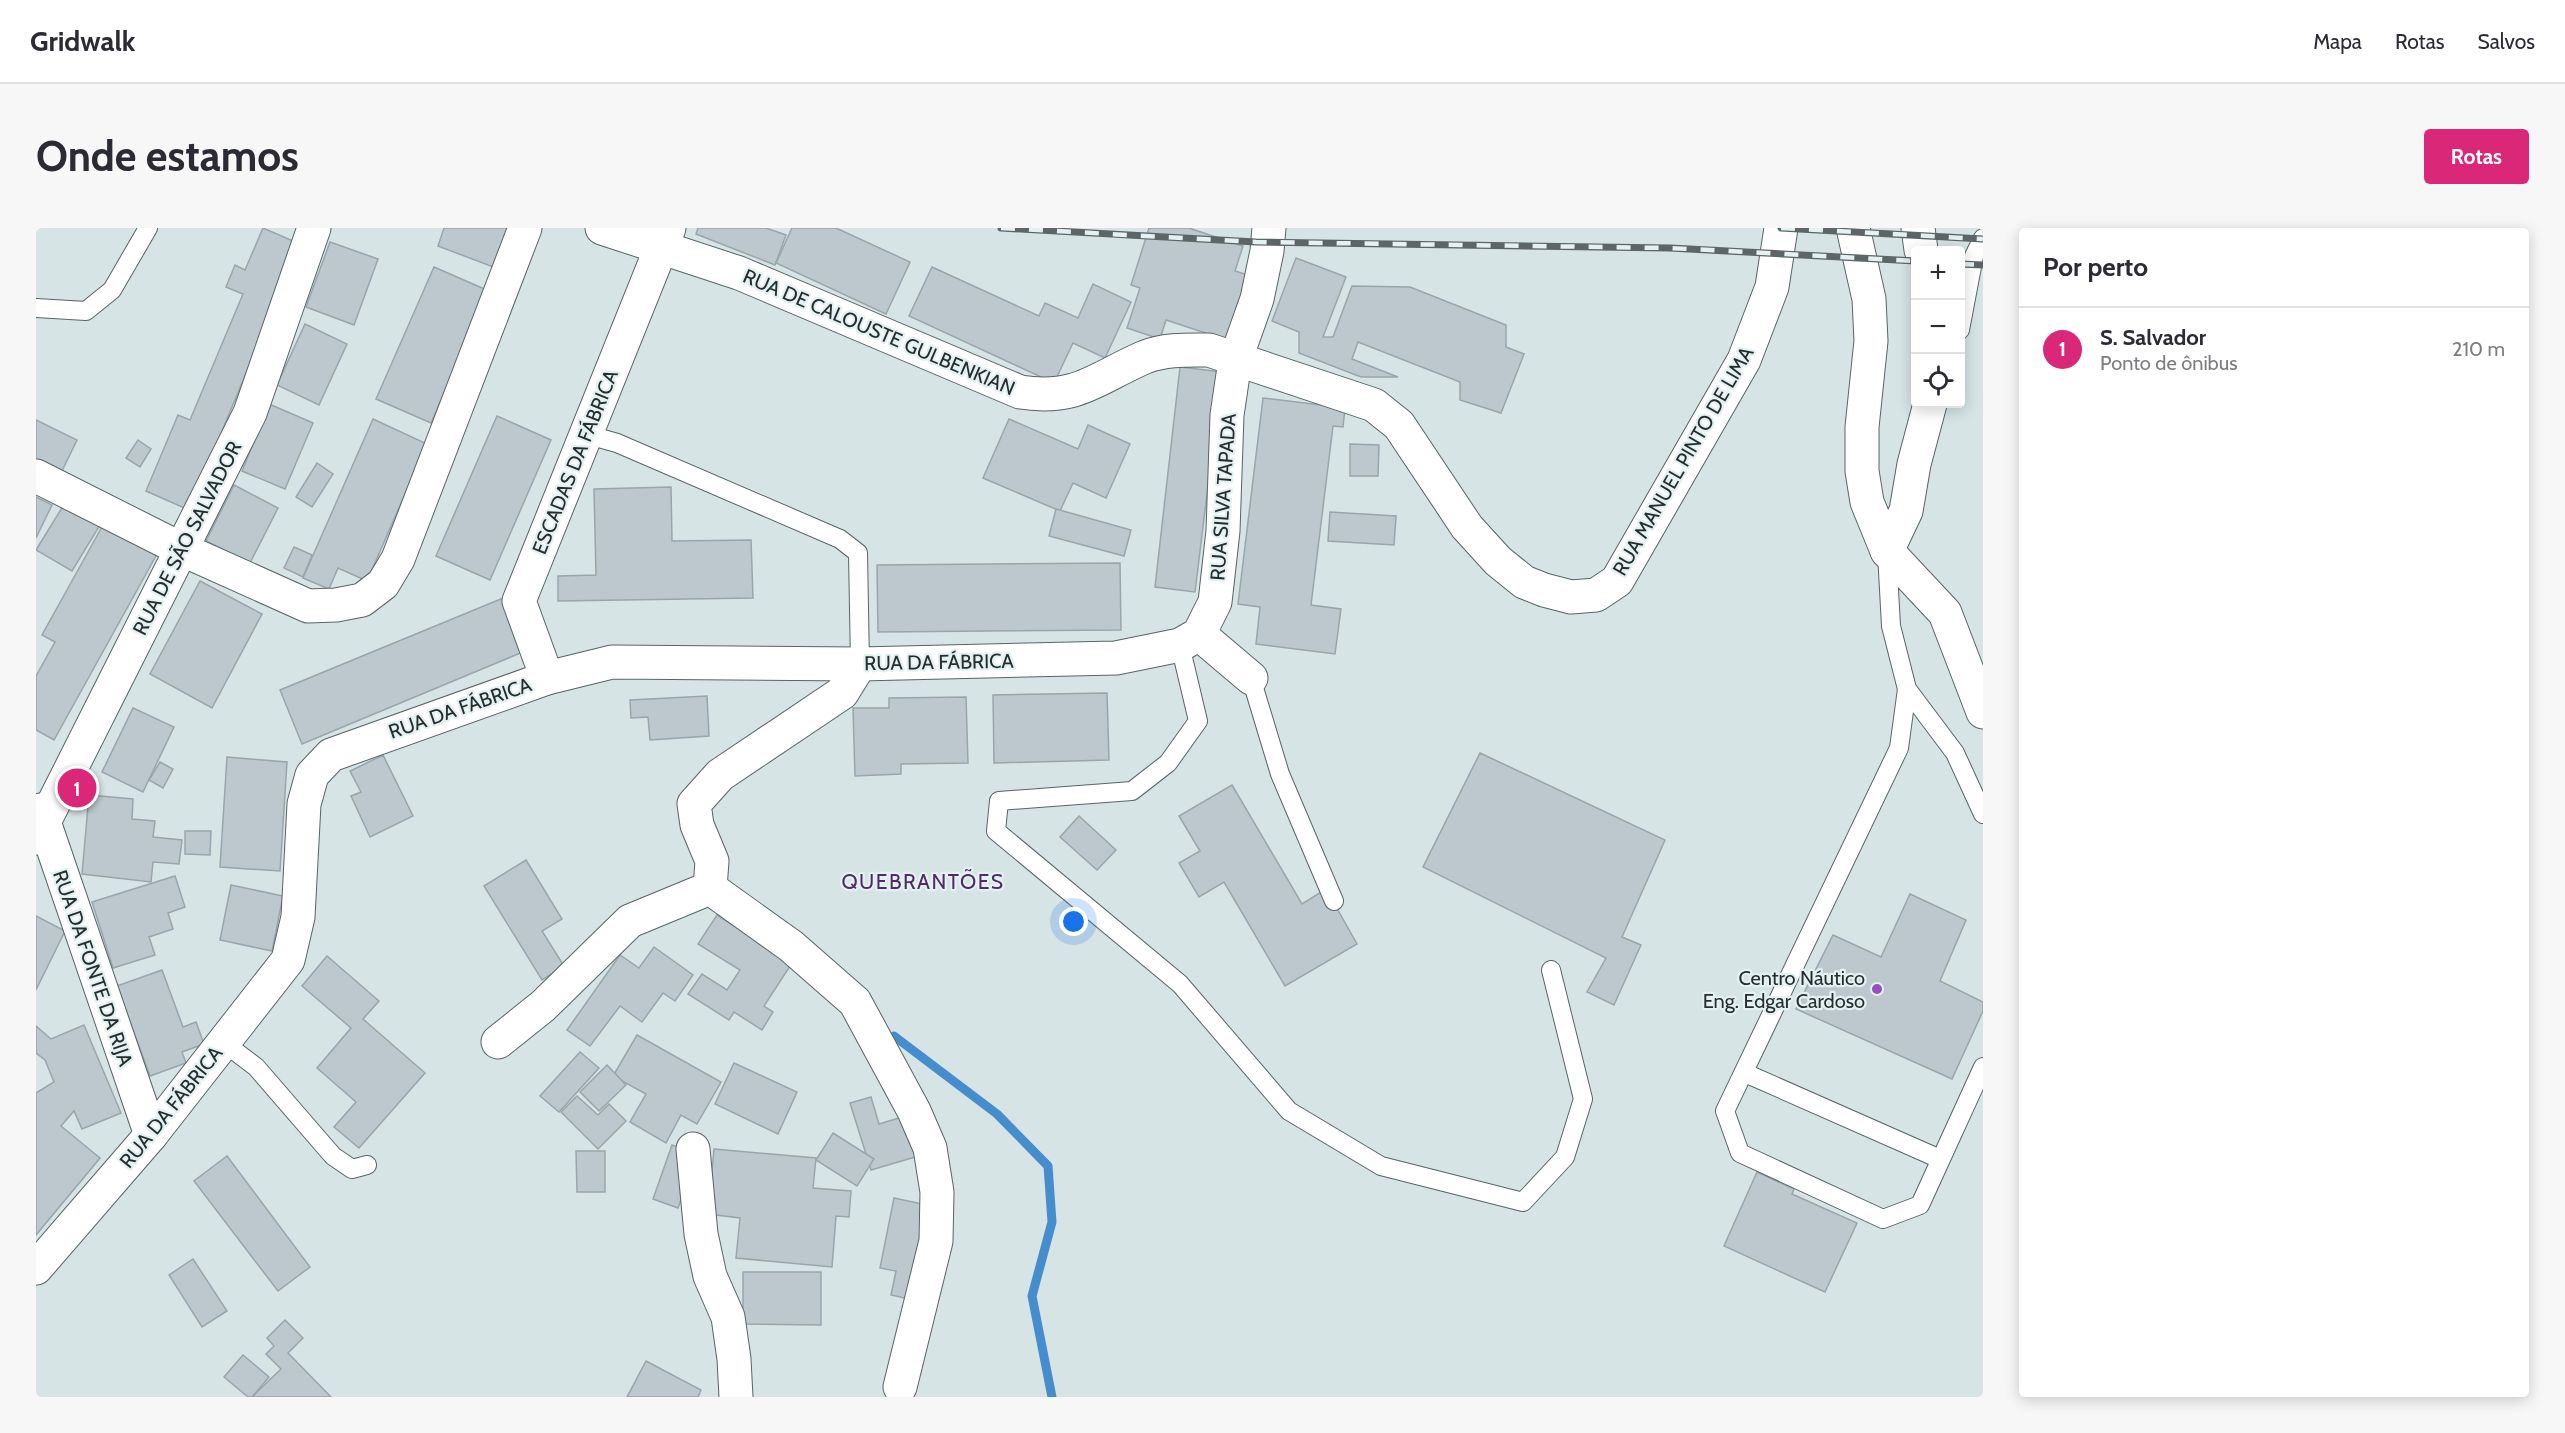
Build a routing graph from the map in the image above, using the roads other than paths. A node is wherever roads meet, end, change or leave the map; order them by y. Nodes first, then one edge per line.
1 (148, 228) edge
2 (314, 228) edge
3 (525, 228) edge
4 (602, 228) edge
5 (1269, 228) edge
6 (1780, 228) edge
7 (1853, 228) edge
8 (1918, 228) edge
9 (665, 238) edge
10 (1983, 238) edge
11 (1920, 246) edge
12 (1965, 304) edge
13 (36, 308) edge
14 (1235, 361) junction
15 (1929, 408) edge
16 (585, 434) junction
17 (36, 476) edge
18 (181, 549) junction
19 (1887, 551) junction
20 (1189, 639) junction
21 (860, 664) junction
22 (547, 678) junction
23 (1251, 678) joint
24 (1907, 688) junction
25 (1983, 712) edge
26 (1983, 814) edge
27 (39, 820) edge
28 (710, 888) junction
29 (1334, 901) dead end
30 (1551, 970) dead end
31 (223, 1042) junction
32 (498, 1042) dead end
33 (1983, 1067) edge
34 (1745, 1073) junction
35 (151, 1135) junction
36 (693, 1149) dead end
37 (1940, 1159) junction
38 (367, 1165) dead end
39 (36, 1268) edge
40 (900, 1387) dead end
41 (736, 1397) edge

1 - 13 lane
2 - 18 street, RUA DE SÃO SALVADOR
3 - 18 street
4 - 9 street, RUA DE CALOUSTE GULBENKIAN
5 - 14 street, RUA SILVA TAPADA
6 - 14 street, RUA MANUEL PINTO DE LIMA
7 - 19 street
8 - 11 street
9 - 14 street, RUA DE CALOUSTE GULBENKIAN
9 - 16 street, ESCADAS DA FÁBRICA
10 - 12 lane
14 - 20 street, RUA SILVA TAPADA
15 - 19 street
16 - 21 lane
16 - 22 street, ESCADAS DA FÁBRICA
17 - 18 street
18 - 27 street, RUA DE SÃO SALVADOR
19 - 24 lane
19 - 25 street
20 - 21 street, RUA DA FÁBRICA
20 - 23 street
20 - 30 lane
21 - 22 street, RUA DA FÁBRICA
21 - 28 street
22 - 31 street, RUA DA FÁBRICA
23 - 29 lane
24 - 26 lane
24 - 34 lane
27 - 35 street, RUA DA FONTE DA RIJA
28 - 32 street
28 - 40 street
31 - 35 street, RUA DA FÁBRICA
31 - 38 lane
33 - 37 lane
34 - 37 lane
34 - 37 lane
35 - 39 street, RUA DA FÁBRICA
36 - 41 street

